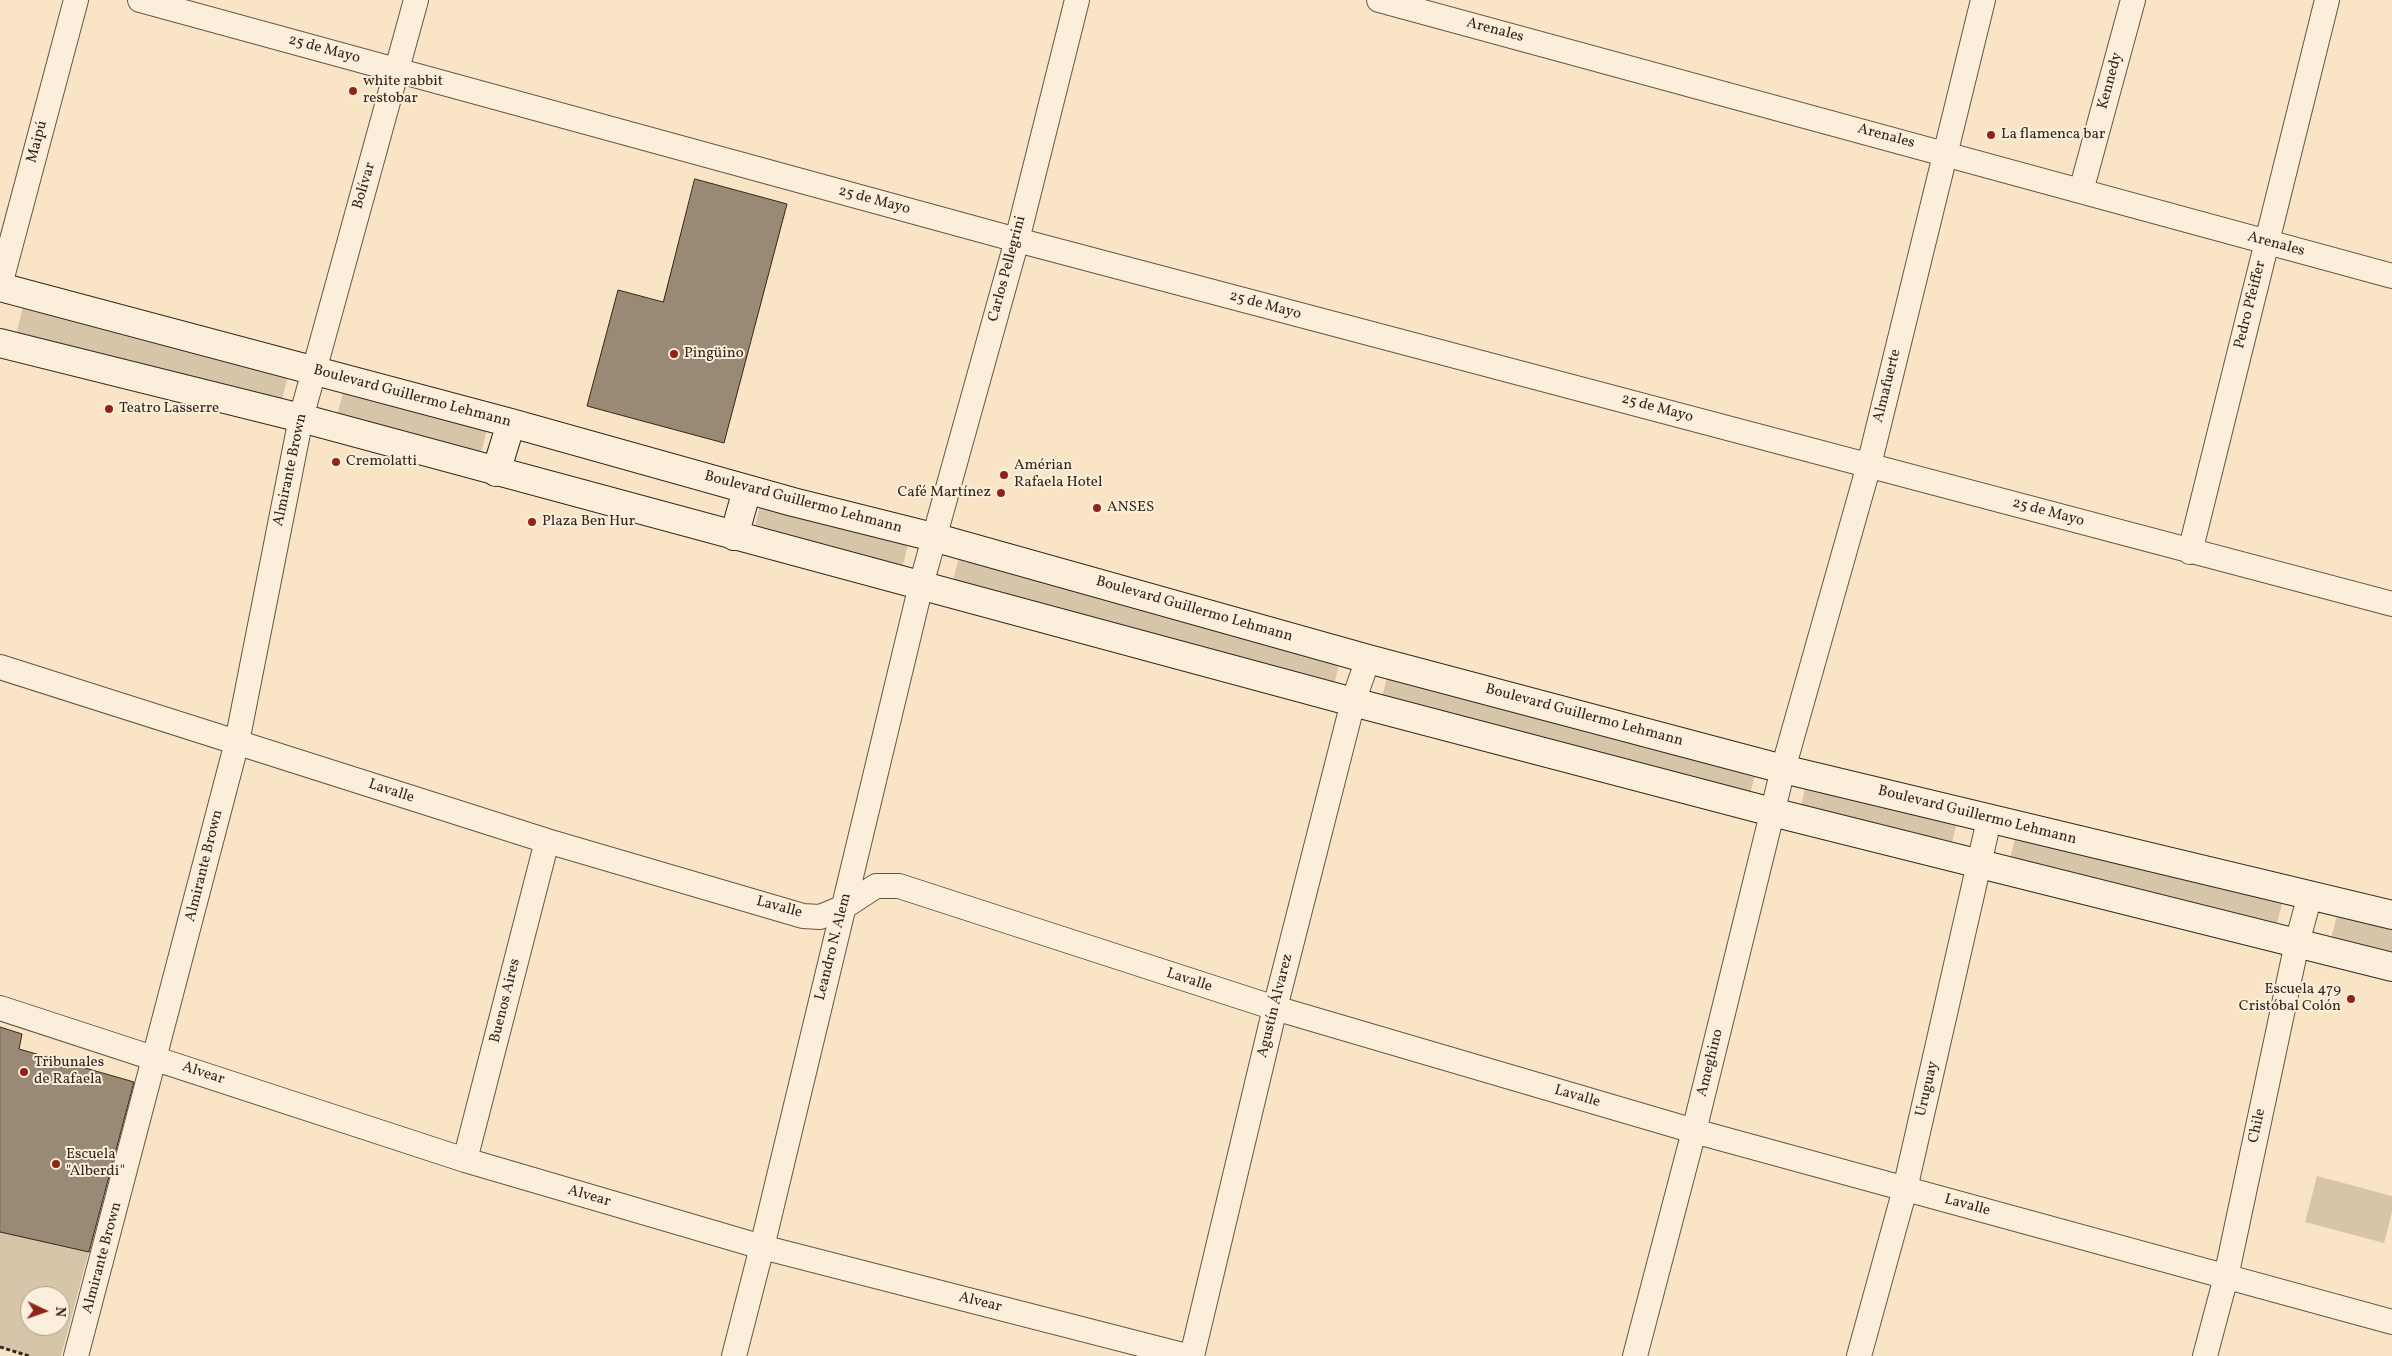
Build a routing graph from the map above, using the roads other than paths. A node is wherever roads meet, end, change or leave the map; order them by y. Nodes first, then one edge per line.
1 (76, 0) edge
2 (140, 0) edge
3 (416, 0) edge
4 (1077, 0) edge
5 (1379, 0) edge
6 (1983, 0) edge
7 (2133, 0) edge
8 (2327, 0) edge
9 (398, 70) junction
10 (1944, 153) junction
11 (2081, 191) junction
12 (1017, 240) junction
13 (2266, 242) junction
14 (2392, 276) edge
15 (0, 286) edge
16 (0, 343) edge
17 (314, 371) junction
18 (302, 418) junction
19 (511, 423) junction
20 (1869, 465) junction
21 (496, 472) junction
22 (747, 490) junction
23 (734, 536) junction
24 (933, 537) junction
25 (2190, 552) junction
26 (921, 585) junction
27 (2392, 604) edge
28 (1368, 659) junction
29 (0, 667) edge
30 (1353, 702) junction
31 (236, 742) junction
32 (1783, 769) junction
33 (1772, 812) junction
34 (1988, 820) junction
35 (547, 841) junction
36 (1980, 863) junction
37 (2310, 895) junction
38 (844, 907) junction
39 (2392, 915) edge
40 (2297, 943) junction
41 (2392, 966) edge
42 (0, 1008) edge
43 (1275, 1008) junction
44 (156, 1058) junction
45 (1694, 1131) junction
46 (465, 1160) junction
47 (1905, 1189) junction
48 (762, 1247) junction
49 (2226, 1278) junction
50 (2392, 1322) edge
51 (76, 1356) edge
52 (734, 1356) edge
53 (1187, 1356) edge
54 (1192, 1356) edge
55 (1635, 1356) edge
56 (1859, 1356) edge
57 (2205, 1356) edge

1 - 15 street, Maipú
2 - 9 street, 25 de Mayo
3 - 9 street, Bolívar
4 - 12 street, Carlos Pellegrini
5 - 10 street, Arenales
6 - 10 street, Almafuerte
7 - 11 street, Kennedy
8 - 13 street, Pedro Pfeiffer
9 - 12 street, 25 de Mayo
9 - 17 street, Bolívar
10 - 11 street, Arenales
10 - 20 street, Almafuerte
11 - 13 street, Arenales
12 - 20 street, 25 de Mayo
12 - 24 street, Carlos Pellegrini
13 - 14 street, Arenales
13 - 25 street, Pedro Pfeiffer
15 - 17 main road, Boulevard Guillermo Lehmann
16 - 18 main road
17 - 18 street, Almirante Brown
17 - 19 main road, Boulevard Guillermo Lehmann
18 - 21 main road
18 - 31 street, Almirante Brown
19 - 21 main road
19 - 22 main road, Boulevard Guillermo Lehmann
20 - 25 street, 25 de Mayo
20 - 32 street, Almafuerte
21 - 23 main road
22 - 23 main road
22 - 24 main road, Boulevard Guillermo Lehmann
23 - 26 main road
24 - 26 street, Leandro N. Alem
24 - 28 main road, Boulevard Guillermo Lehmann
25 - 27 street, 25 de Mayo
26 - 30 main road
26 - 38 street, Leandro N. Alem
28 - 30 street, Agustín Álvarez
28 - 32 main road, Boulevard Guillermo Lehmann
29 - 31 street, Lavalle
30 - 33 main road
30 - 43 street, Agustín Álvarez
31 - 35 street, Lavalle
31 - 44 street, Almirante Brown
32 - 33 street, Ameghino
32 - 34 main road, Boulevard Guillermo Lehmann
33 - 36 main road
33 - 45 street, Ameghino
34 - 36 street, Uruguay
34 - 37 main road, Boulevard Guillermo Lehmann
35 - 38 street, Lavalle
35 - 46 street, Buenos Aires
36 - 40 main road
36 - 47 street, Uruguay
37 - 39 main road, Boulevard Guillermo Lehmann
37 - 40 street, Chile
38 - 43 street, Lavalle
38 - 48 street, Leandro N. Alem
40 - 41 main road
40 - 49 street, Chile
42 - 44 street, Alvear
43 - 45 street, Lavalle
43 - 54 street, Agustín Álvarez
44 - 46 street, Alvear
44 - 51 street, Almirante Brown
45 - 47 street, Lavalle
45 - 55 street, Ameghino
46 - 48 street, Alvear
47 - 49 street, Lavalle
47 - 56 street, Uruguay
48 - 52 street, Leandro N. Alem
48 - 53 street, Alvear
49 - 50 street, Lavalle
49 - 57 street, Chile

